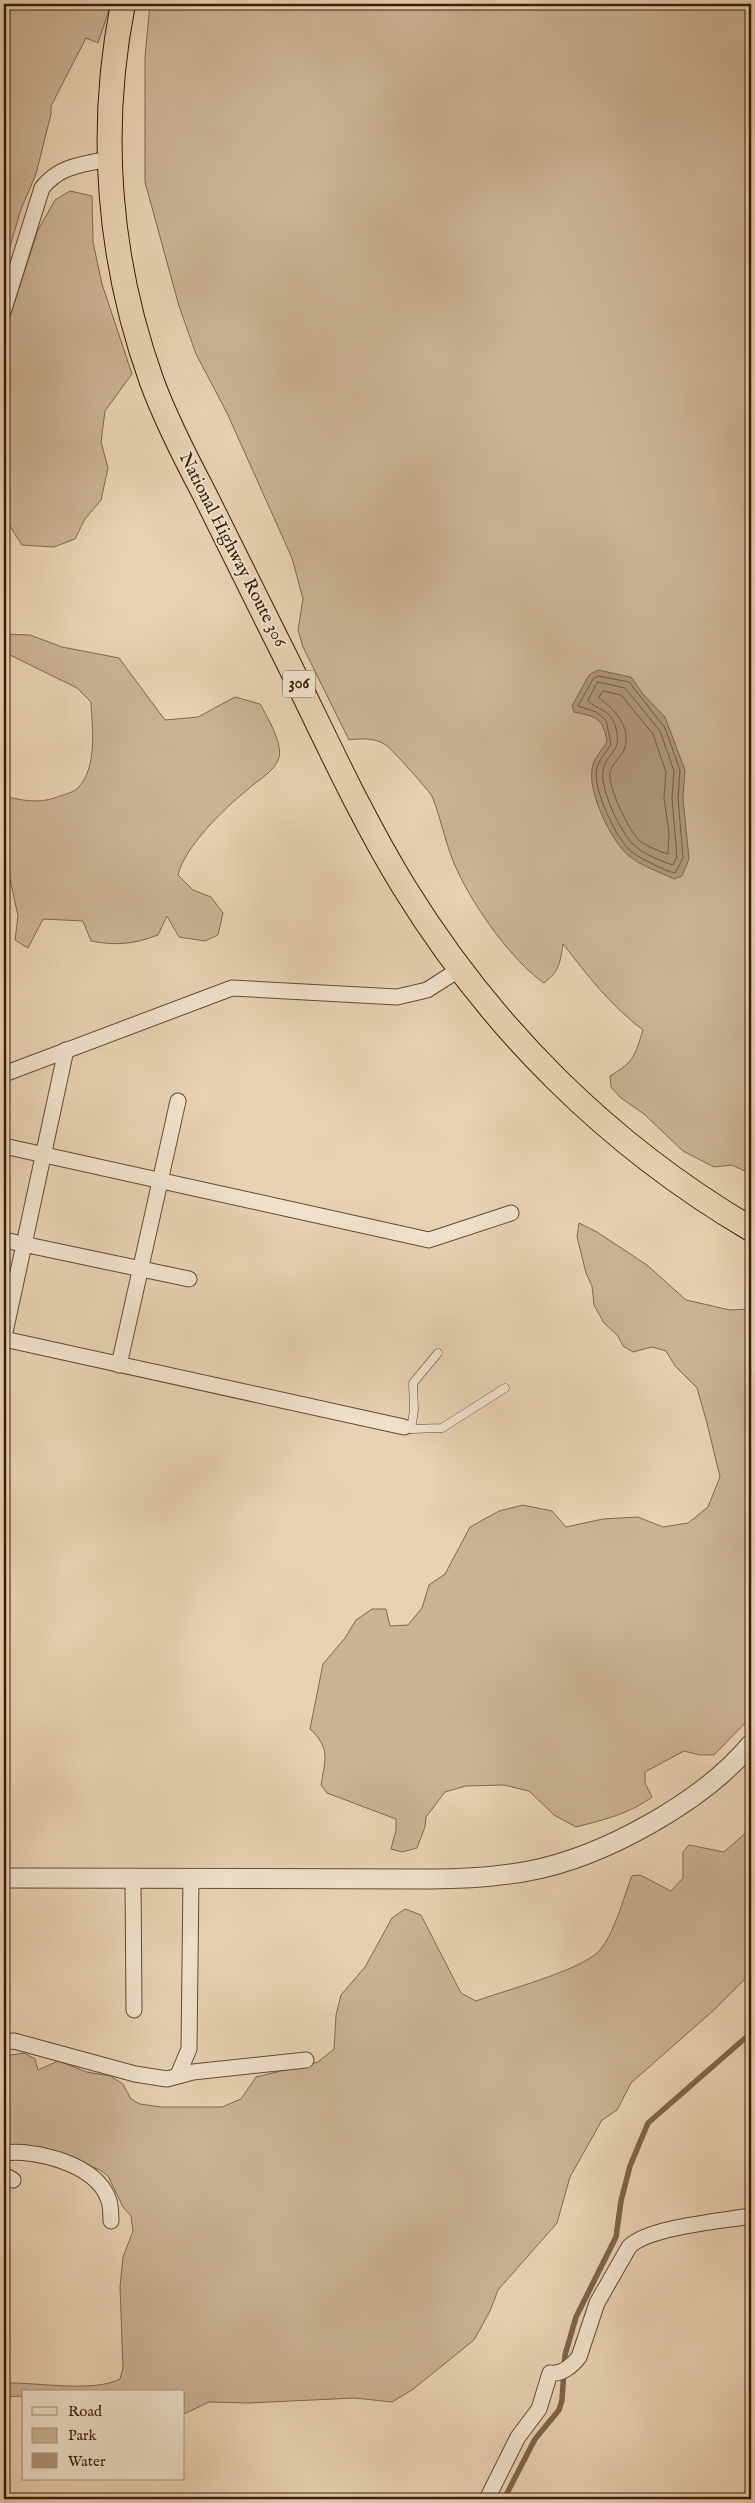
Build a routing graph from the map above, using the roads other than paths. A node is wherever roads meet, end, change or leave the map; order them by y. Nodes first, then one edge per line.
1 (123, 4) edge
2 (109, 159) junction
3 (4, 309) edge
4 (460, 969) junction
5 (66, 1050) junction
6 (4, 1074) edge
7 (178, 1101) dead end
8 (4, 1146) edge
9 (44, 1155) junction
10 (159, 1180) junction
11 (511, 1214) dead end
12 (751, 1229) edge
13 (4, 1240) edge
14 (24, 1244) junction
15 (140, 1270) junction
16 (189, 1279) dead end
17 (4, 1338) edge
18 (438, 1353) dead end
19 (119, 1365) junction
20 (505, 1388) dead end
21 (407, 1428) junction
22 (751, 1744) edge
23 (4, 1878) edge
24 (133, 1878) junction
25 (191, 1878) junction
26 (134, 2010) dead end
27 (4, 2042) edge
28 (306, 2060) dead end
29 (178, 2075) junction
30 (4, 2153) edge
31 (751, 2216) edge
32 (112, 2222) dead end
33 (486, 2499) edge

1 - 2 highway, National Highway Route 306 / 306
2 - 3 street
2 - 4 highway, National Highway Route 306 / 306
4 - 5 street
4 - 12 highway, National Highway Route 306 / 306
5 - 6 street
5 - 9 street
7 - 10 street
8 - 9 street
9 - 10 street
9 - 14 street
10 - 11 street
10 - 15 street
13 - 14 street
14 - 15 street
14 - 17 street
15 - 16 street
15 - 19 street
17 - 19 street
18 - 21 lane
19 - 21 street
20 - 21 lane
22 - 25 street
23 - 24 street
24 - 25 street
24 - 26 street
25 - 29 street
27 - 29 street
28 - 29 street
30 - 32 street
31 - 33 street

